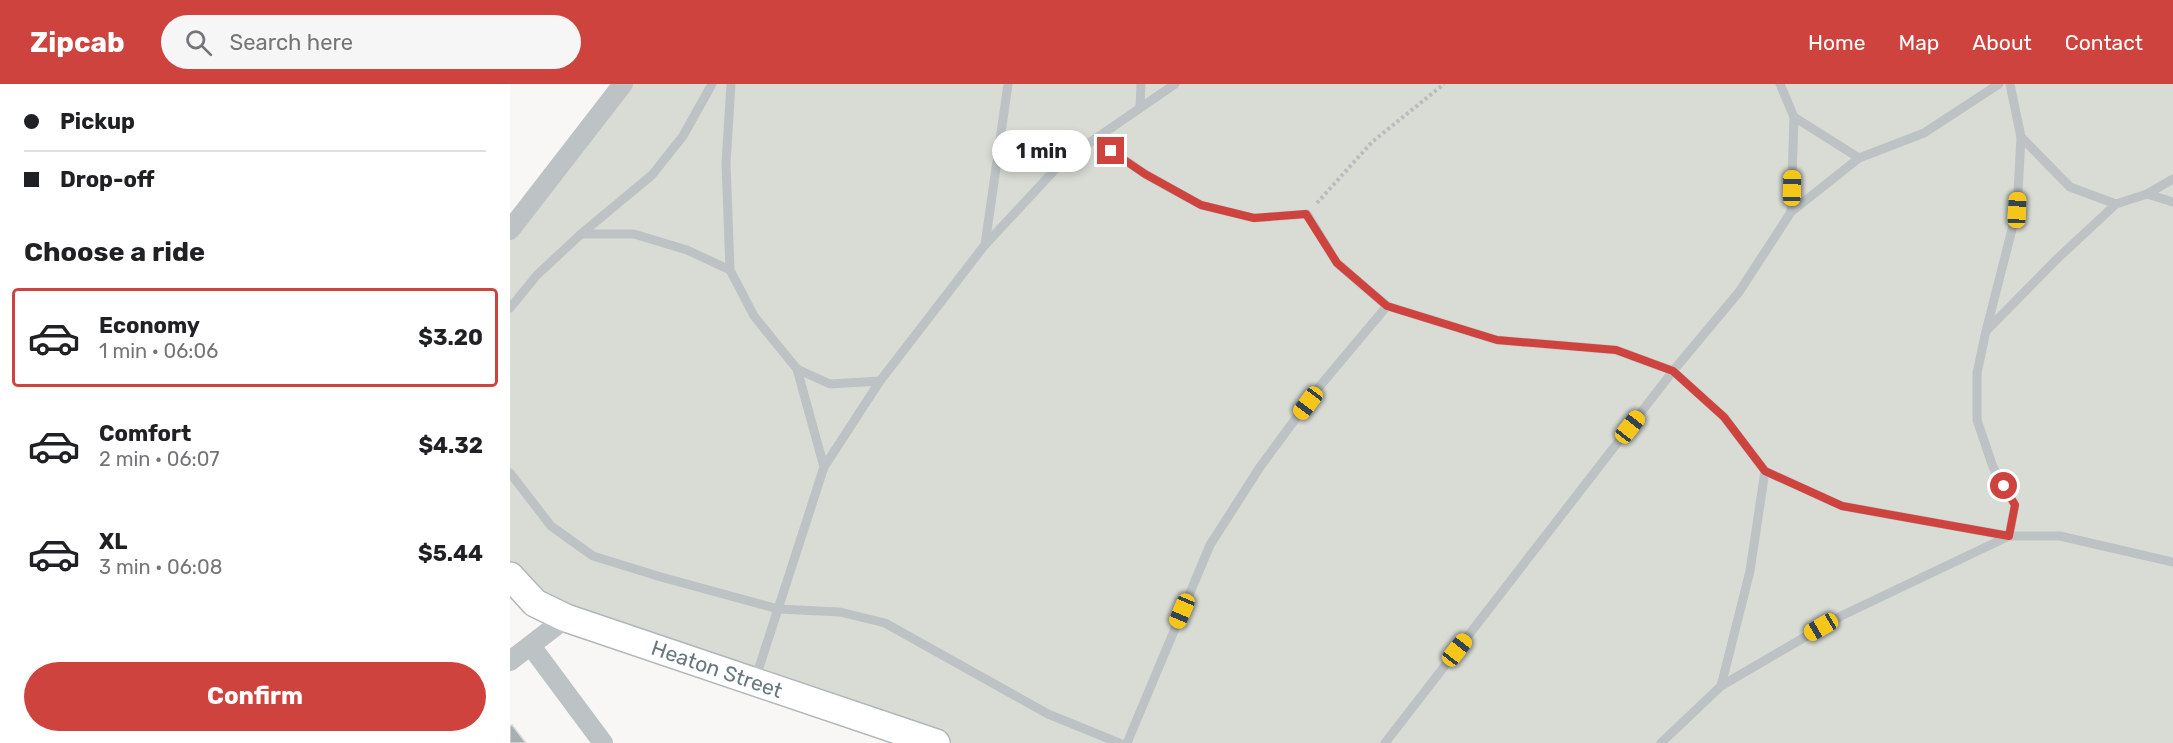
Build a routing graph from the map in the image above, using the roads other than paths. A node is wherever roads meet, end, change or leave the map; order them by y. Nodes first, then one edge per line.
1 (623, 84) edge
2 (712, 84) edge
3 (731, 84) edge
4 (1008, 84) edge
5 (1141, 84) edge
6 (1175, 84) edge
7 (1780, 84) edge
8 (1999, 84) edge
9 (2010, 84) edge
10 (1140, 106) junction
11 (1794, 117) junction
12 (2021, 137) junction
13 (1095, 139) junction
14 (1859, 158) junction
15 (2173, 179) edge
16 (2147, 194) junction
17 (2173, 202) edge
18 (2116, 204) junction
19 (1791, 212) junction
20 (511, 225) edge
21 (581, 234) junction
22 (984, 246) junction
23 (730, 270) junction
24 (1387, 306) junction
25 (510, 308) edge
26 (1986, 330) junction
27 (797, 369) junction
28 (1673, 371) junction
29 (880, 381) junction
30 (824, 467) junction
31 (1765, 471) junction
32 (510, 473) edge
33 (2009, 536) junction
34 (2173, 562) edge
35 (510, 576) edge
36 (778, 609) junction
37 (566, 618) junction
38 (531, 646) junction
39 (510, 661) edge
40 (755, 682) junction
41 (1721, 686) junction
42 (603, 743) edge
43 (936, 743) edge
44 (1119, 743) edge
45 (1127, 743) edge
46 (1385, 743) edge
47 (1661, 743) edge

1 - 20 street
2 - 21 lane
3 - 23 lane
4 - 22 lane
5 - 10 lane
6 - 10 lane
7 - 11 lane
8 - 14 lane
9 - 12 lane
10 - 13 lane
11 - 14 lane
11 - 19 lane
12 - 18 lane
12 - 26 lane
13 - 22 lane
13 - 24 lane
14 - 19 lane
15 - 16 lane
16 - 17 lane
16 - 18 lane
18 - 26 lane
19 - 28 lane
21 - 23 lane
21 - 25 lane
22 - 29 lane
23 - 27 lane
24 - 28 lane
24 - 45 lane
26 - 33 lane
27 - 29 lane
27 - 30 lane
28 - 31 lane
28 - 46 lane
29 - 30 lane
30 - 36 lane
31 - 33 lane
31 - 41 lane
32 - 36 lane
33 - 34 lane
33 - 41 lane
35 - 37 street, Heaton Street
36 - 40 lane
36 - 44 lane
37 - 38 street
37 - 40 street, Heaton Street
38 - 39 street
38 - 42 street
40 - 43 street, Heaton Street
41 - 47 lane

